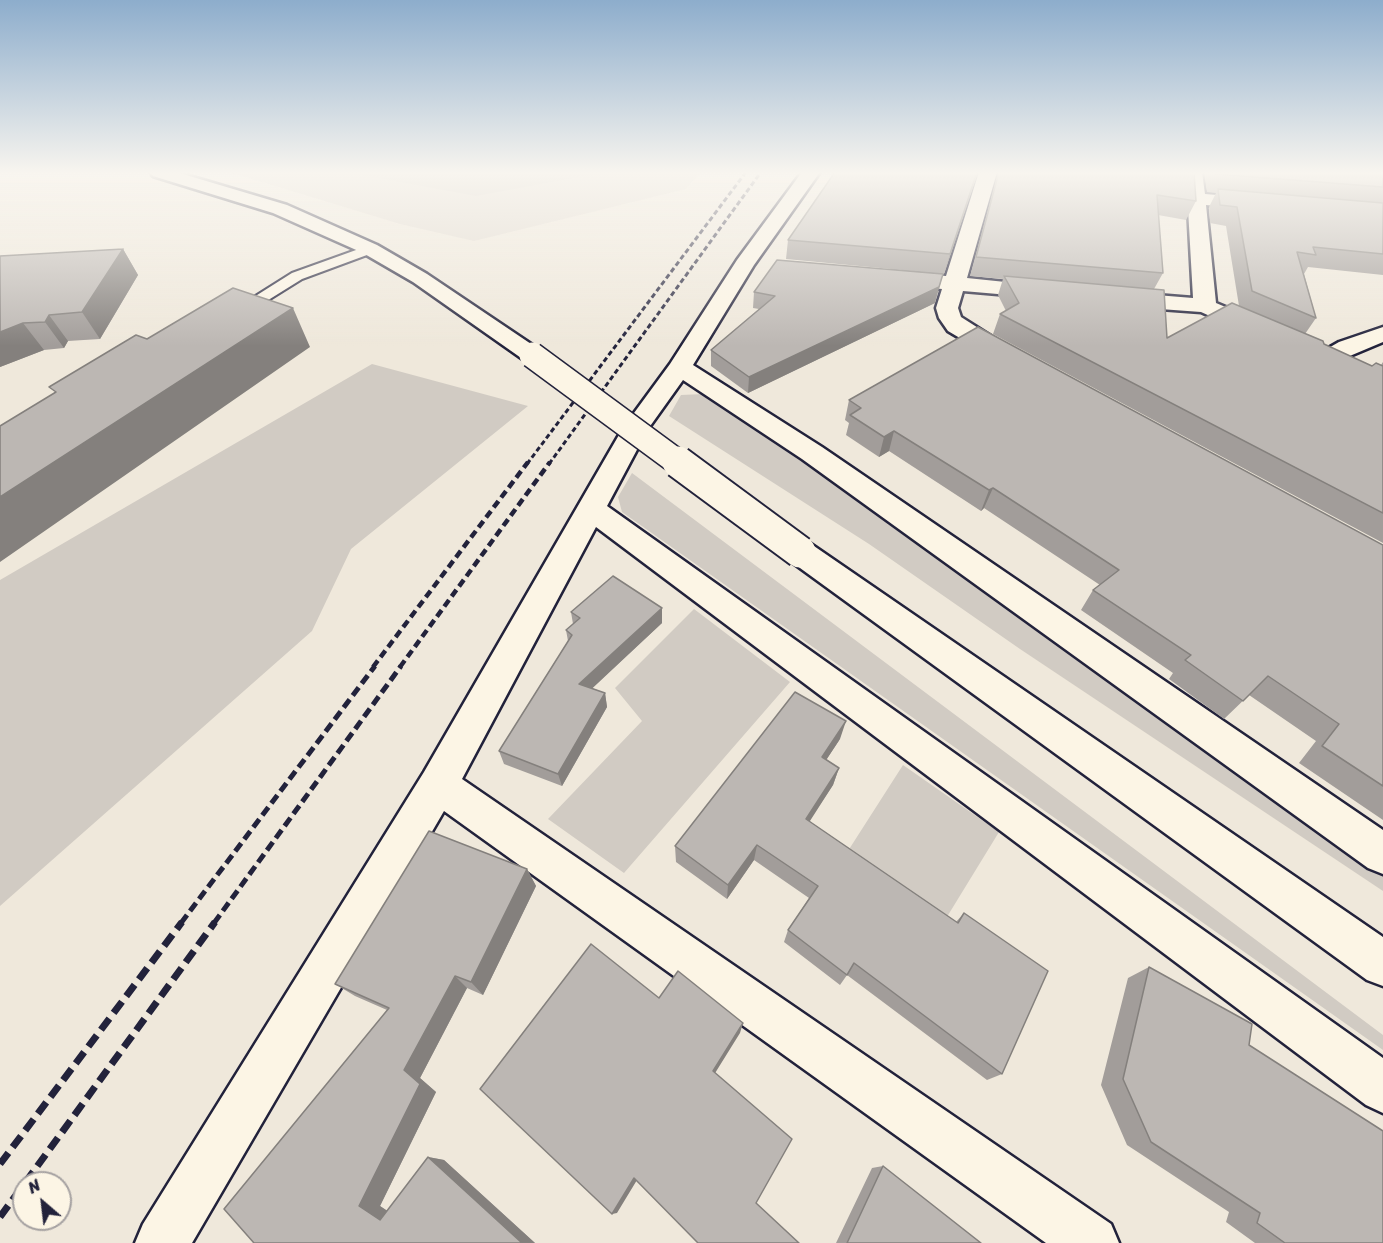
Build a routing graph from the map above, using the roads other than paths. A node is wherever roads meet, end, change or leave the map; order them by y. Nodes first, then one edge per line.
1 (326, 230) edge
2 (775, 230) edge
3 (971, 230) edge
4 (1198, 230) edge
5 (370, 249) junction
6 (876, 276) edge
7 (955, 284) junction
8 (1062, 294) edge
9 (1098, 297) edge
10 (1205, 306) junction
11 (218, 324) edge
12 (1383, 334) edge
13 (1282, 340) edge
14 (1304, 350) edge
15 (1326, 359) junction
16 (1025, 366) edge
17 (680, 367) junction
18 (1354, 372) edge
19 (590, 508) junction
20 (438, 785) junction
21 (1383, 854) edge
22 (1383, 964) edge
23 (1383, 1088) edge
24 (162, 1243) edge
25 (1092, 1243) edge

1 - 5 street
2 - 17 street
3 - 7 street
4 - 10 street
5 - 11 lane
5 - 22 street, bridge
6 - 7 street
7 - 8 street
7 - 16 street
9 - 10 street
10 - 13 street
12 - 15 street
14 - 15 street
15 - 18 street
17 - 19 street
17 - 21 street
19 - 20 street
19 - 23 street
20 - 24 street
20 - 25 street

